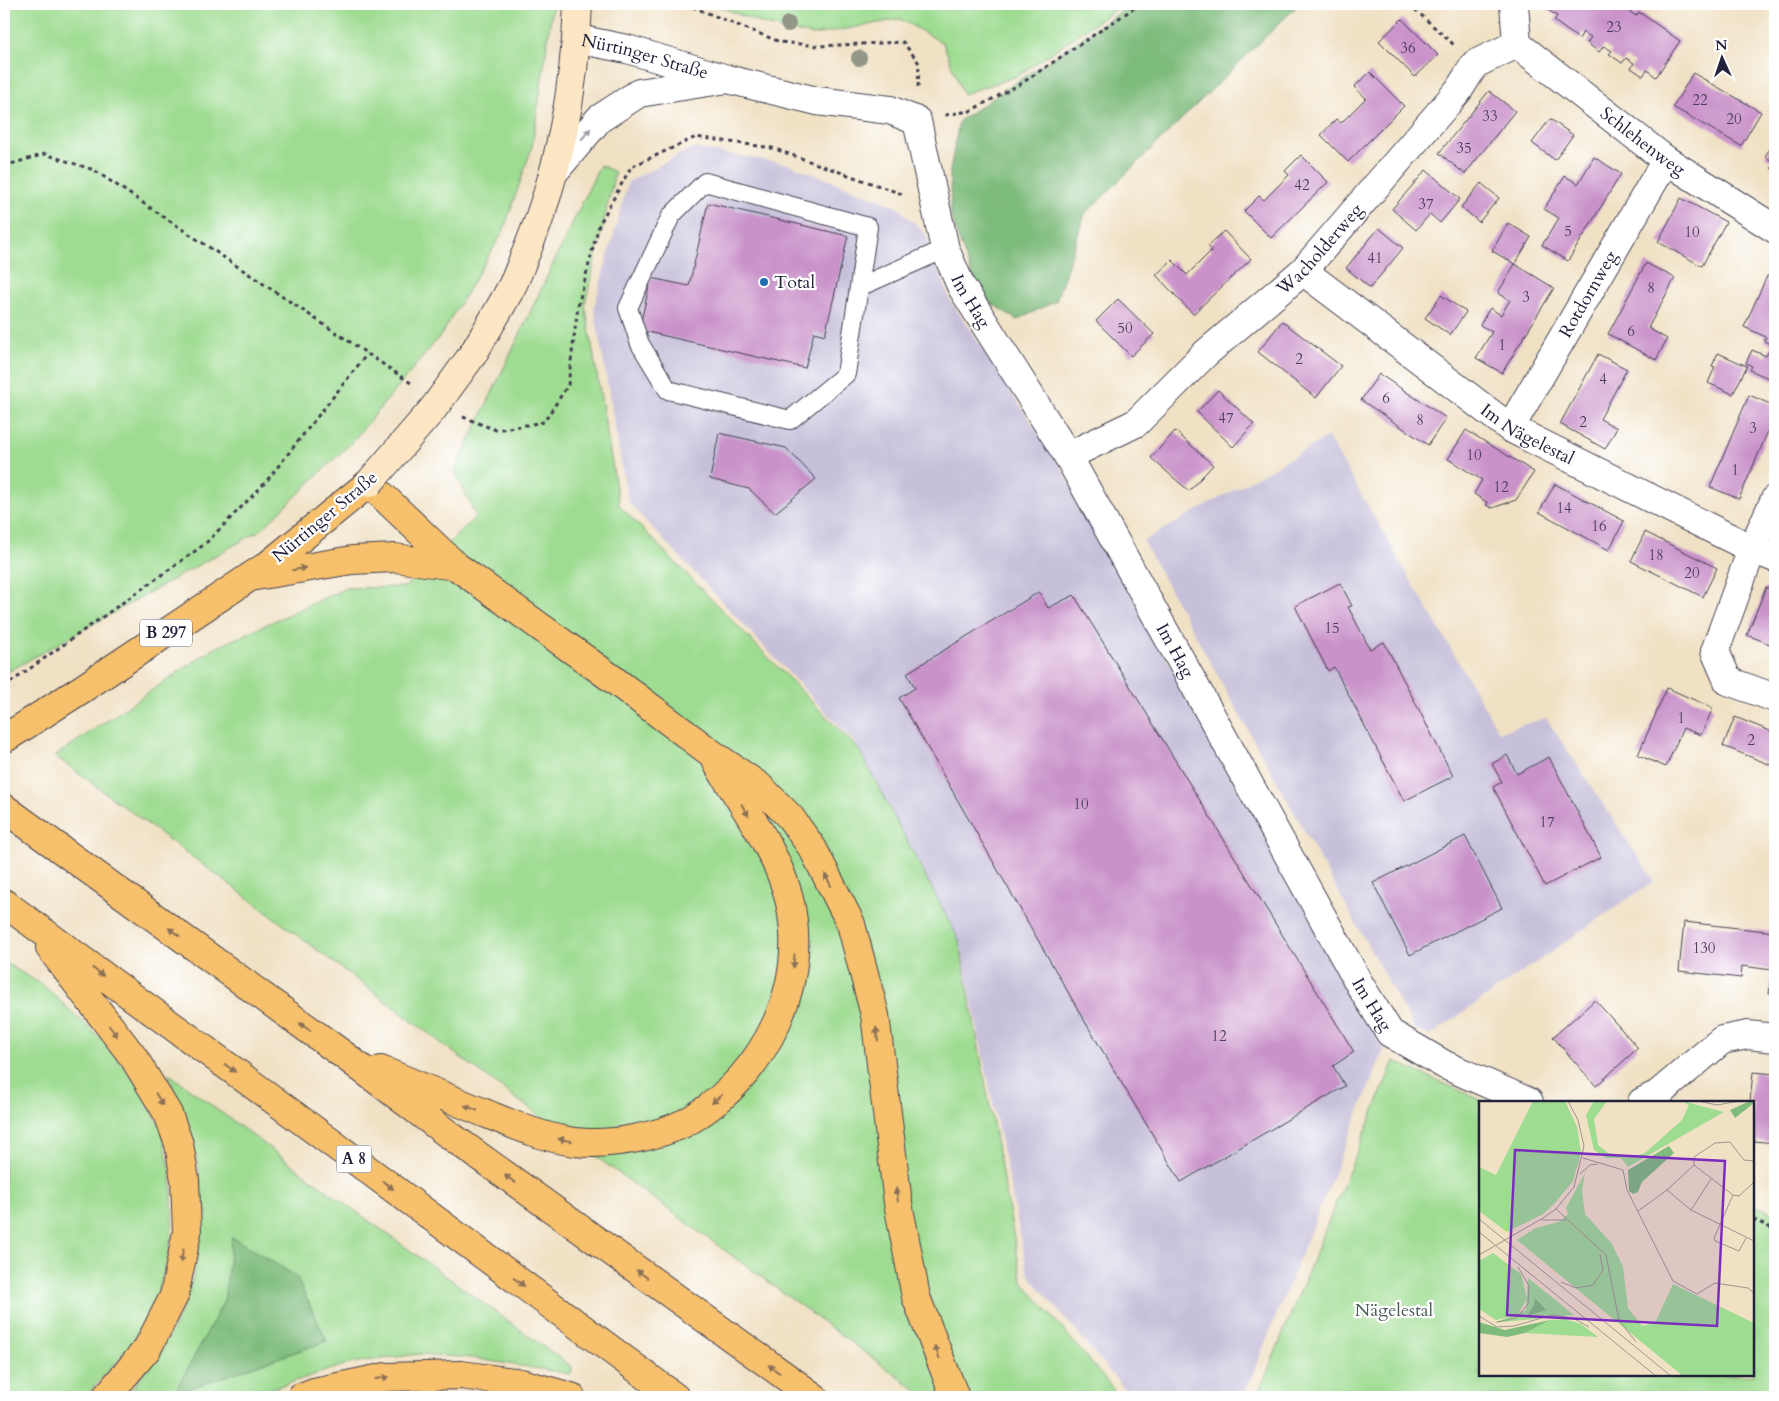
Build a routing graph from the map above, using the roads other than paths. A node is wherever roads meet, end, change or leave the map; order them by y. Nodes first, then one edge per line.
1 (578, 4) edge
2 (1514, 4) edge
3 (577, 39) junction
4 (1517, 44) junction
5 (728, 79) junction
6 (918, 120) joint
7 (1666, 160) junction
8 (554, 172) junction
9 (1775, 229) edge
10 (945, 249) junction
11 (1303, 271) junction
12 (859, 287) junction
13 (1510, 428) junction
14 (1068, 456) junction
15 (369, 483) junction
16 (1775, 499) edge
17 (1764, 554) edge
18 (456, 566) junction
19 (250, 577) junction
20 (1775, 698) edge
21 (4, 739) edge
22 (711, 753) junction
23 (4, 808) edge
24 (4, 903) edge
25 (31, 922) junction
26 (1775, 1038) edge
27 (345, 1056) junction
28 (1527, 1101) edge
29 (1644, 1101) edge
30 (106, 1397) edge
31 (301, 1397) edge
32 (571, 1397) edge
33 (675, 1397) edge
34 (814, 1397) edge
35 (956, 1397) edge

1 - 3 main road
2 - 4 street
3 - 5 street, Nürtinger Straße
3 - 8 main road, Nürtinger Straße
4 - 7 street, Schlehenweg
4 - 11 street, Wacholderweg
5 - 6 street, Nürtinger Straße
8 -> 5 street, Nürtinger Straße
6 - 10 street, Im Hag
7 - 9 street, Schlehenweg
7 - 13 street, Rotdornweg
8 - 15 main road, Nürtinger Straße, bridge
10 - 12 lane
10 - 14 street, Im Hag
11 - 13 street, Im Nägelestal
11 - 14 street, Wacholderweg
12 - 12 lane
13 - 17 street, Im Nägelestal
14 - 28 street, Im Hag
15 - 18 main road
15 - 19 main road, Nürtinger Straße / B 297
16 - 17 street
17 - 20 street
19 -> 18 main road
18 - 22 main road
19 - 21 main road, Nürtinger Straße / B 297
22 -> 27 main road
35 -> 22 main road
27 -> 23 main road
24 - 25 main road, A 8
25 -> 30 main road
25 -> 33 main road, A 8
26 - 29 street
34 -> 27 main road
31 -> 32 main road

